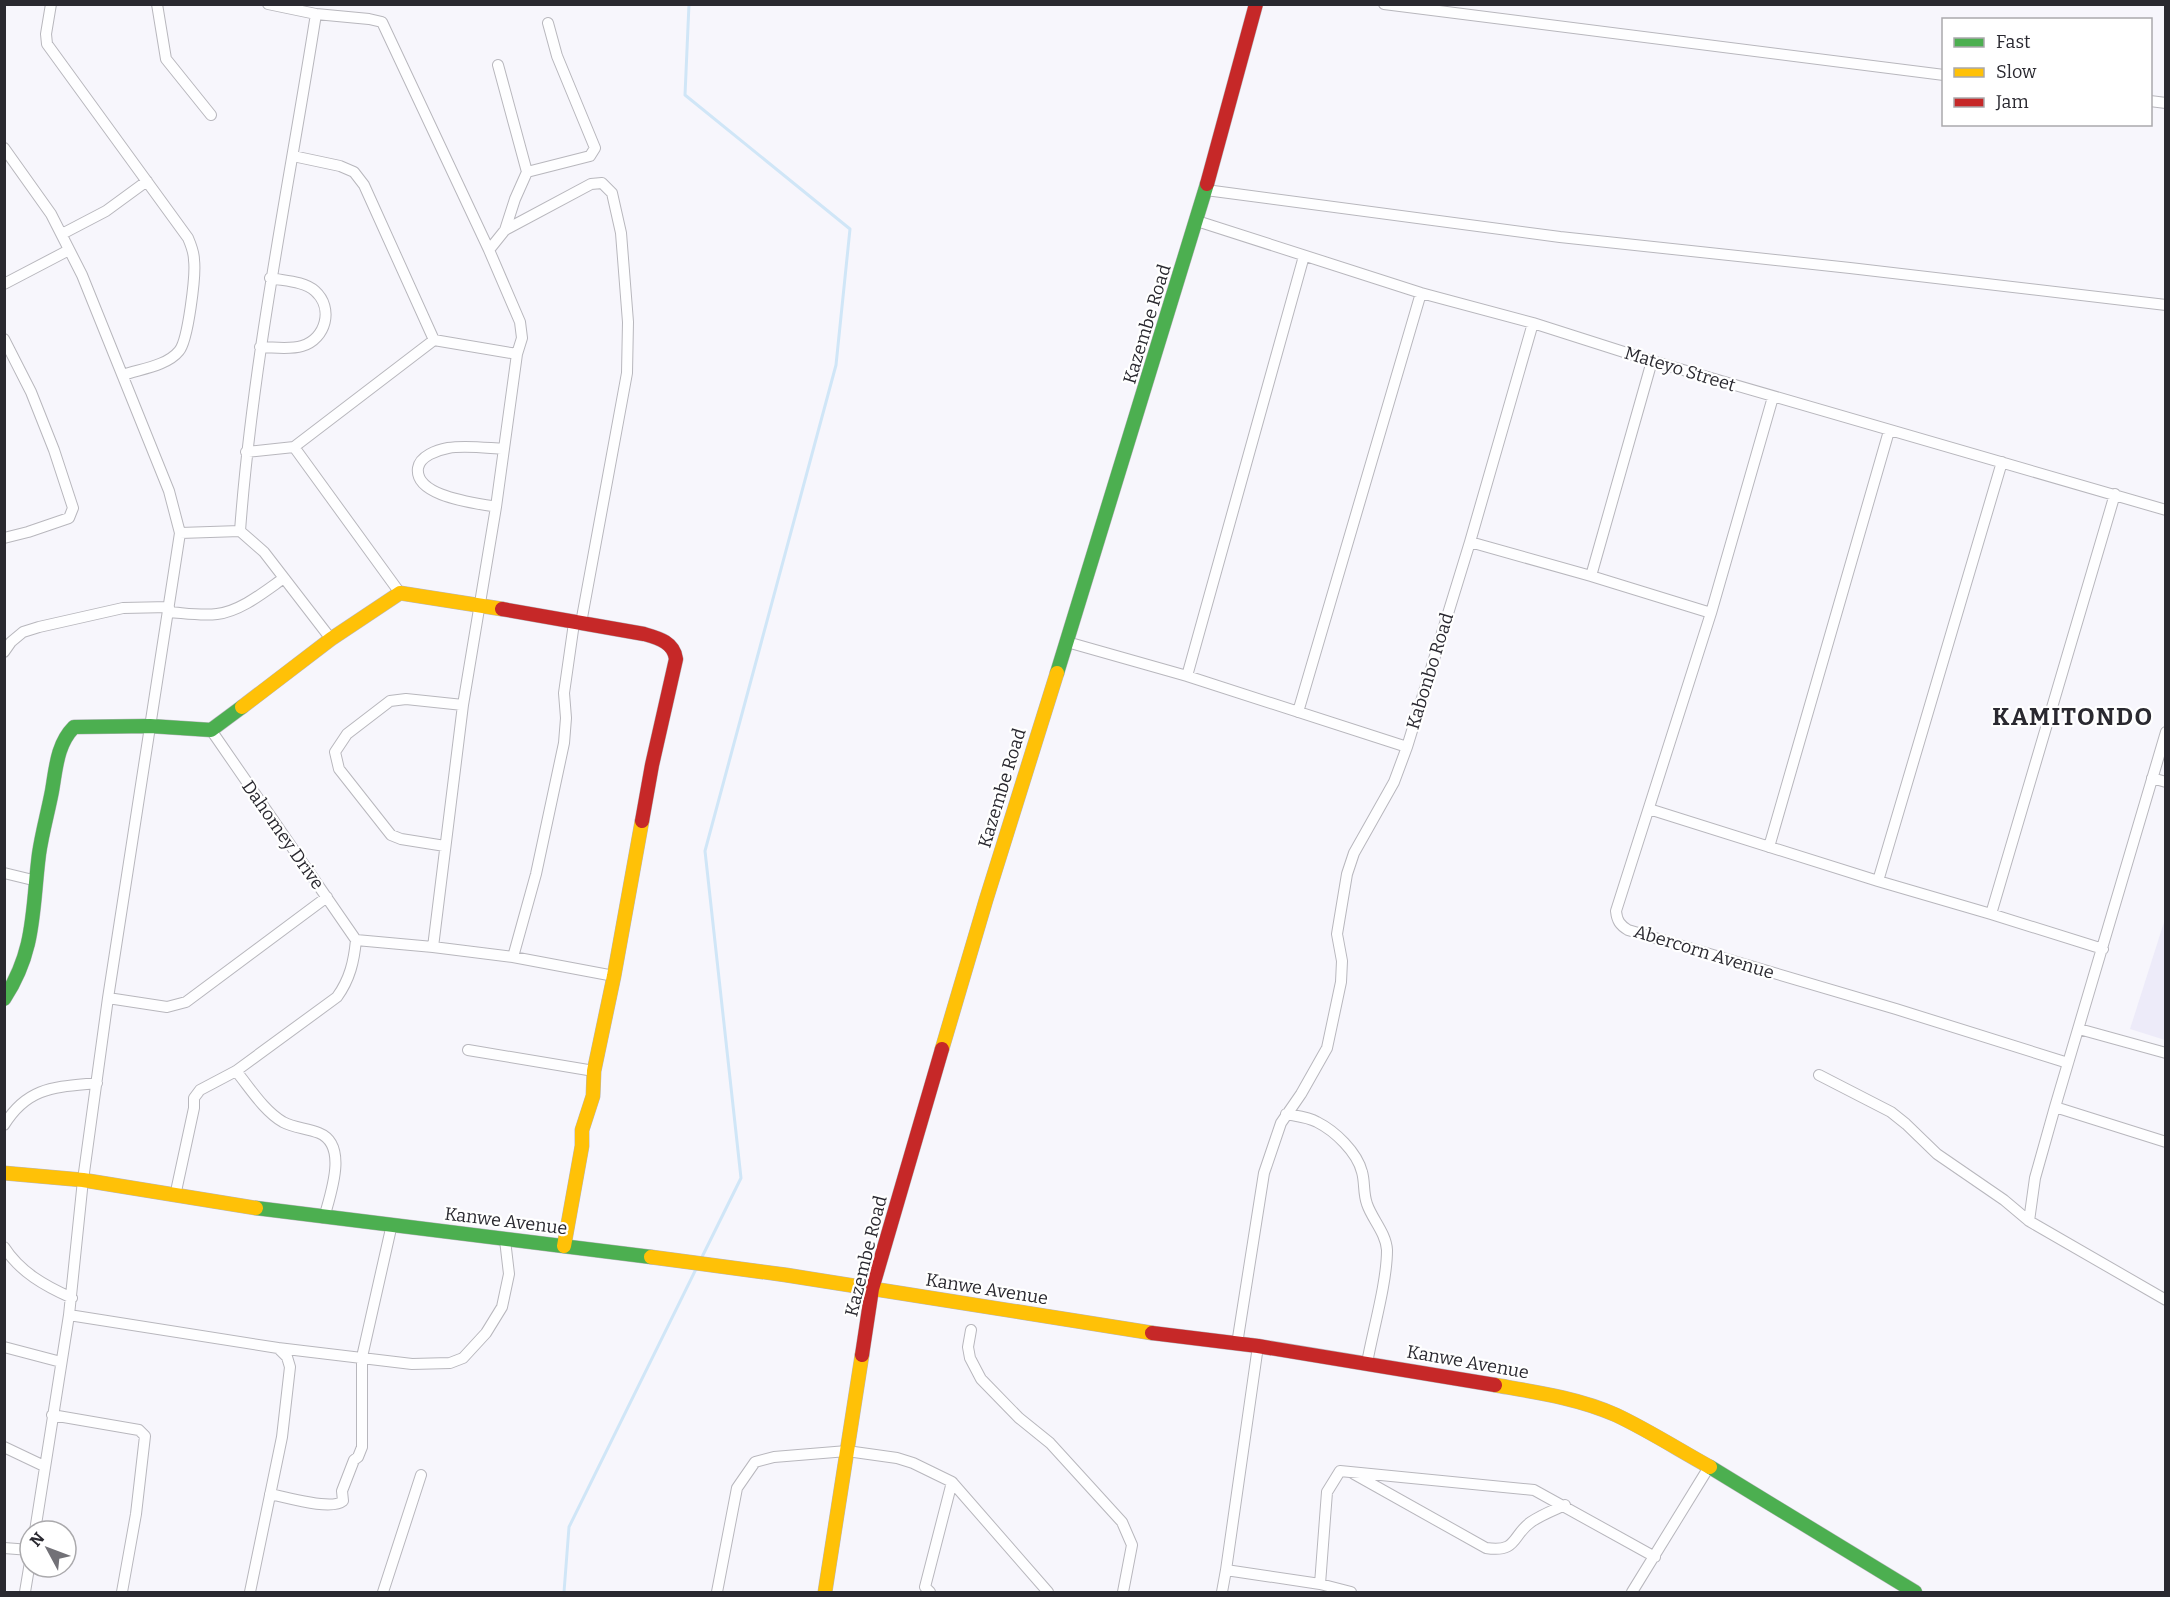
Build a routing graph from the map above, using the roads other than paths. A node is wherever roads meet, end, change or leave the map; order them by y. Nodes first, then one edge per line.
1 (51, 4) edge
2 (158, 4) edge
3 (268, 4) edge
4 (1256, 4) edge
5 (1384, 4) edge
6 (316, 14) junction
7 (548, 24) dead end
8 (498, 65) dead end
9 (1942, 75) edge
10 (211, 115) dead end
11 (4, 148) edge
12 (293, 156) junction
13 (527, 172) junction
14 (147, 181) junction
15 (1206, 190) junction
16 (1197, 222) junction
17 (505, 230) junction
18 (62, 234) junction
19 (69, 250) junction
20 (489, 250) junction
21 (1304, 256) junction
22 (270, 278) junction
23 (4, 284) edge
24 (1420, 293) junction
25 (2166, 305) edge
26 (1533, 323) junction
27 (4, 339) edge
28 (434, 340) junction
29 (260, 347) junction
30 (517, 354) junction
31 (1652, 361) junction
32 (123, 375) junction
33 (1773, 397) junction
34 (1889, 431) junction
35 (294, 447) junction
36 (504, 449) junction
37 (246, 452) junction
38 (2002, 462) junction
39 (2115, 494) junction
40 (496, 507) junction
41 (2166, 510) edge
42 (240, 531) junction
43 (180, 532) junction
44 (4, 538) edge
45 (1470, 542) junction
46 (1591, 576) junction
47 (284, 578) junction
48 (400, 593) junction
49 (481, 605) junction
50 (169, 610) junction
51 (1712, 613) junction
52 (578, 623) junction
53 (331, 639) junction
54 (1067, 642) junction
55 (4, 652) edge
56 (1187, 676) junction
57 (463, 705) junction
58 (1298, 712) junction
59 (150, 726) junction
60 (211, 730) junction
61 (2166, 732) edge
62 (1407, 747) junction
63 (2152, 778) junction
64 (2166, 782) edge
65 (1649, 809) junction
66 (445, 846) junction
67 (1769, 847) junction
68 (4, 873) edge
69 (37, 881) junction
70 (1878, 882) junction
71 (327, 897) junction
72 (1991, 914) junction
73 (356, 940) junction
74 (433, 947) junction
75 (2103, 950) junction
76 (513, 957) junction
77 (614, 976) junction
78 (108, 998) junction
79 (4, 999) edge
80 (2079, 1029) junction
81 (468, 1050) dead end
82 (2166, 1053) edge
83 (2068, 1063) junction
84 (236, 1071) junction
85 (594, 1071) junction
86 (1819, 1075) dead end
87 (97, 1083) junction
88 (2055, 1107) junction
89 (1286, 1114) junction
90 (4, 1125) edge
91 (2166, 1142) edge
92 (4, 1173) edge
93 (83, 1180) junction
94 (175, 1196) junction
95 (324, 1218) junction
96 (2029, 1221) junction
97 (392, 1224) junction
98 (506, 1240) junction
99 (564, 1246) junction
100 (4, 1247) edge
101 (872, 1289) junction
102 (72, 1298) junction
103 (2166, 1300) edge
104 (69, 1315) junction
105 (971, 1330) dead end
106 (1237, 1344) junction
107 (1258, 1346) junction
108 (4, 1347) edge
109 (278, 1348) junction
110 (362, 1357) junction
111 (61, 1362) junction
112 (1366, 1363) junction
113 (52, 1415) junction
114 (4, 1447) edge
115 (847, 1451) junction
116 (44, 1466) junction
117 (1709, 1467) junction
118 (1349, 1471) junction
119 (420, 1476) dead end
120 (952, 1482) junction
121 (270, 1494) junction
122 (1565, 1505) junction
123 (37, 1519) edge
124 (1654, 1557) junction
125 (1226, 1569) junction
126 (1320, 1584) junction
127 (927, 1591) edge
128 (1347, 1592) edge
129 (122, 1593) edge
130 (250, 1593) edge
131 (384, 1593) edge
132 (717, 1593) edge
133 (825, 1593) edge
134 (1048, 1593) edge
135 (1123, 1593) edge
136 (1222, 1593) edge
137 (1632, 1593) edge
138 (1915, 1593) edge

1 - 14 street
2 - 10 street
3 - 6 street
4 - 15 main road, Kazembe Road
5 - 9 street
6 - 12 street
6 - 20 street
7 - 13 street
8 - 13 street
11 - 18 street
12 - 22 street
12 - 28 street
13 - 17 street
14 - 18 street
14 - 32 street
15 - 16 main road, Kazembe Road
15 - 25 street
16 - 21 street, Mateyo Street
16 - 54 main road, Kazembe Road
17 - 20 street
17 - 52 street
18 - 19 street
19 - 23 street
19 - 32 street
20 - 30 street
21 - 24 street, Mateyo Street
21 - 56 street
22 - 29 street
22 - 29 street
24 - 26 street, Mateyo Street
24 - 58 street
26 - 31 street, Mateyo Street
26 - 45 street, Kabonbo Road
27 - 44 street
28 - 30 street
28 - 35 street
29 - 37 street
30 - 36 street
31 - 33 street, Mateyo Street
31 - 46 street
32 - 43 street
33 - 34 street, Mateyo Street
33 - 51 street, Abercorn Avenue
34 - 38 street, Mateyo Street
34 - 67 street
35 - 37 street
35 - 48 street
36 - 40 street
36 - 40 street
37 - 42 street
38 - 39 street, Mateyo Street
38 - 70 street
39 - 41 street, Mateyo Street
39 - 72 street
40 - 49 street
42 - 43 street
42 - 47 street
43 - 50 street
45 - 46 street
45 - 62 street, Kabonbo Road
46 - 51 street
47 - 50 street
47 - 53 street
48 - 49 main road
48 - 53 main road
49 - 52 main road
49 - 57 street
50 - 55 street
50 - 59 street
51 - 65 street, Abercorn Avenue
52 - 76 street
52 - 77 main road
53 - 60 main road
54 - 56 street, Kabonbo Road
54 - 101 main road, Kazembe Road
56 - 58 street, Kabonbo Road
57 - 66 street
57 - 66 street
58 - 62 street, Kabonbo Road
59 - 60 main road
59 - 69 main road
59 - 78 street
60 - 71 street, Dahomey Drive
61 - 63 street
62 - 89 street
63 - 64 street
63 - 75 street
65 - 67 street
65 - 83 street, Abercorn Avenue
66 - 74 street
67 - 70 street
68 - 69 street
69 - 79 main road
70 - 72 street
71 - 73 street, Dahomey Drive
71 - 78 street
72 - 75 street
73 - 74 street
73 - 84 street
74 - 76 street
75 - 80 street
76 - 77 street
77 - 85 main road
78 - 87 street
80 - 82 street
80 - 83 street
81 - 85 street
83 - 88 street
84 - 94 street
84 - 95 street
85 - 99 main road
86 - 96 street
87 - 90 street
87 - 93 street
88 - 91 street
88 - 96 street
89 - 106 street
89 - 112 street
92 - 93 main road, Kanwe Avenue
93 - 94 main road, Kanwe Avenue
93 - 102 street
94 - 95 main road, Kanwe Avenue
95 - 97 main road, Kanwe Avenue
96 - 103 street
97 - 98 main road, Kanwe Avenue
97 - 110 street
98 - 99 main road, Kanwe Avenue
98 - 110 street
99 - 101 main road, Kanwe Avenue
100 - 102 street
101 - 106 main road, Kanwe Avenue
101 - 115 main road, Kazembe Road
102 - 104 street
104 - 109 street
104 - 111 street
105 - 135 street
106 - 107 main road, Kanwe Avenue
107 - 112 main road, Kanwe Avenue
107 - 125 street
108 - 111 street
109 - 110 street
109 - 121 street
110 - 121 street
111 - 113 street
112 - 117 main road, Kanwe Avenue
113 - 116 street
113 - 129 street
114 - 116 street
115 - 120 street
115 - 132 street
115 - 133 main road, Kazembe Road
116 - 123 street
117 - 124 street
117 - 138 main road, Kanwe Avenue
118 - 122 street
118 - 122 street
118 - 126 street
119 - 131 street
120 - 127 street
120 - 134 street
121 - 130 street
122 - 124 street
124 - 137 street
125 - 126 street
125 - 136 street
126 - 128 street

